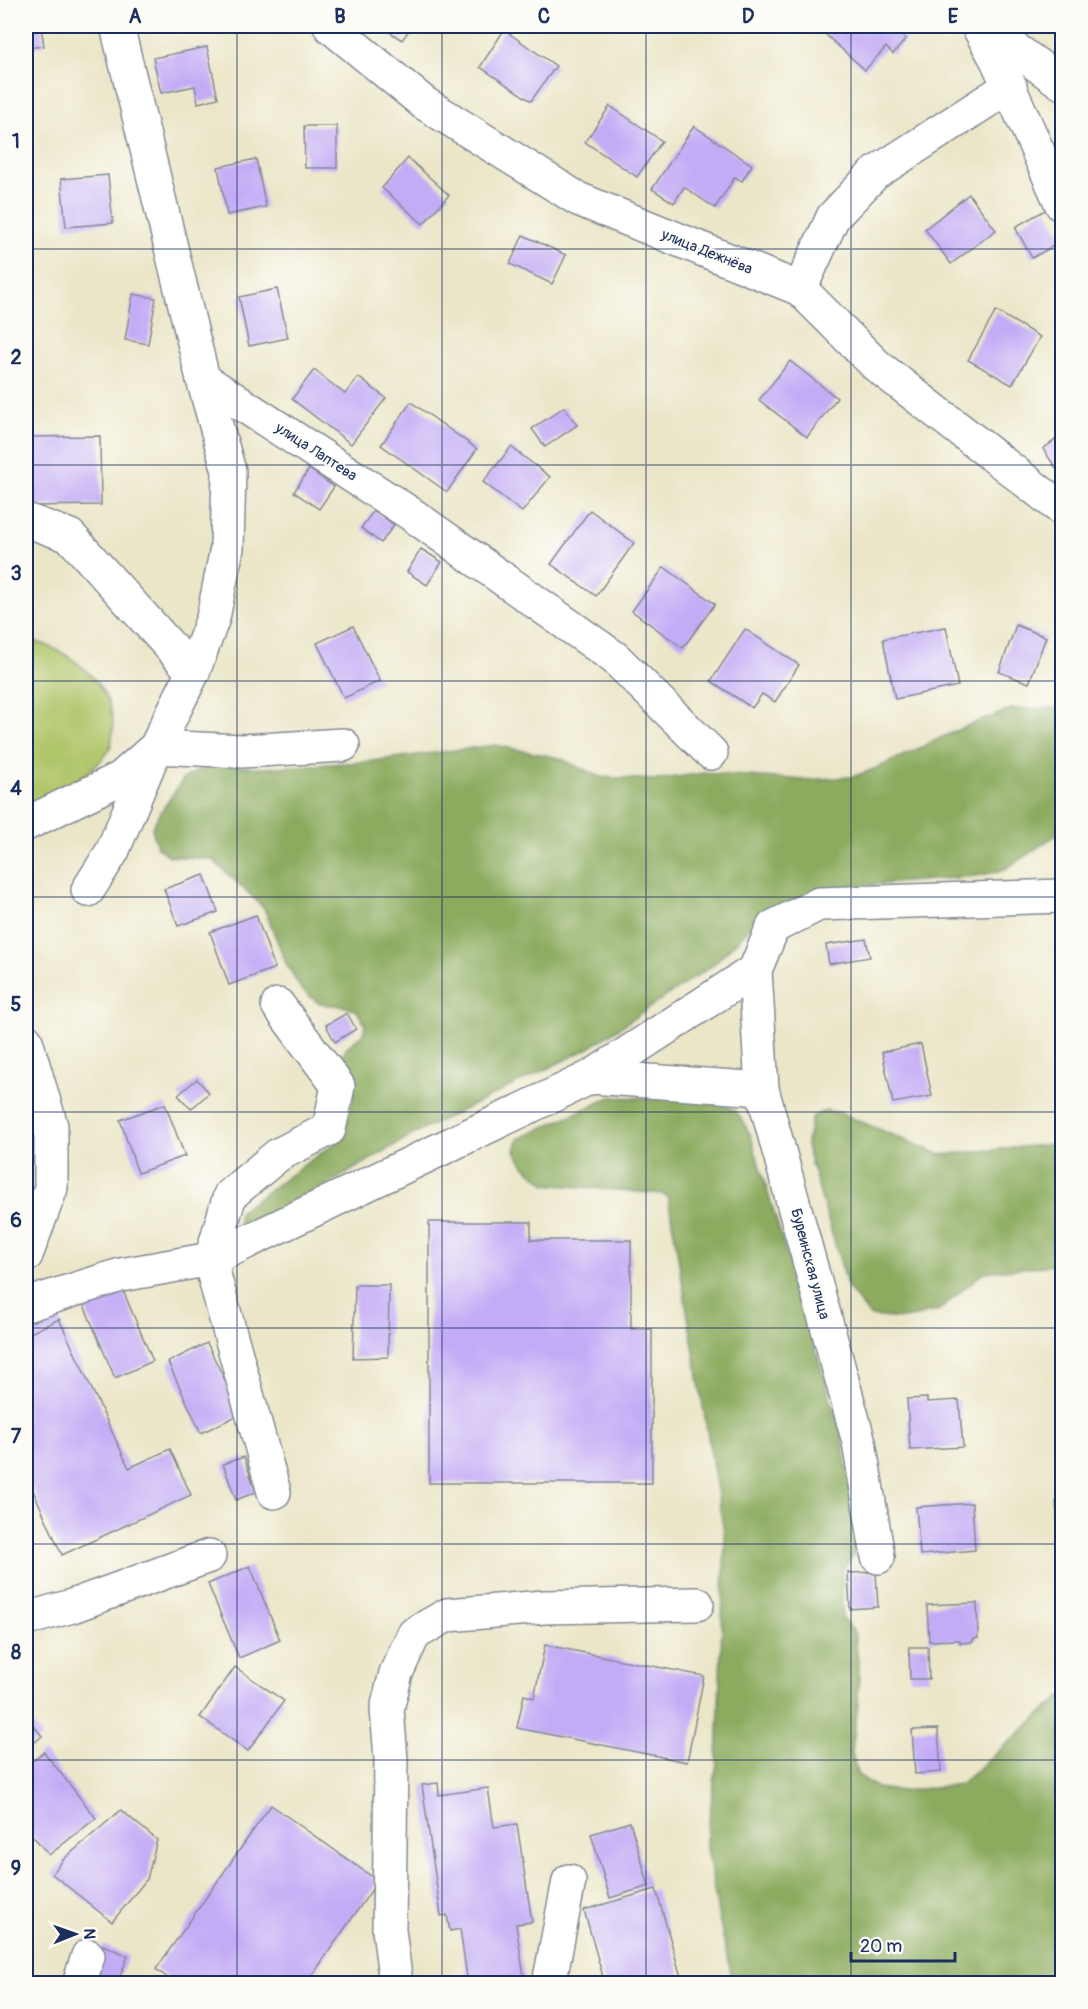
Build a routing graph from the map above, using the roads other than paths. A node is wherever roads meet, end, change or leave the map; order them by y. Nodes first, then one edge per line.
1 (117, 26) edge
2 (330, 26) edge
3 (980, 26) edge
4 (1062, 83) edge
5 (1010, 86) junction
6 (1062, 205) edge
7 (800, 289) junction
8 (203, 379) junction
9 (1062, 509) edge
10 (26, 520) edge
11 (193, 672) junction
12 (343, 745) dead end
13 (156, 747) junction
14 (711, 753) dead end
15 (26, 824) edge
16 (88, 890) dead end
17 (1062, 896) edge
18 (755, 970) junction
19 (278, 1005) dead end
20 (26, 1041) edge
21 (591, 1077) junction
22 (762, 1089) junction
23 (26, 1255) edge
24 (211, 1259) junction
25 (26, 1305) edge
26 (274, 1492) dead end
27 (209, 1556) dead end
28 (878, 1557) dead end
29 (697, 1604) dead end
30 (26, 1619) edge
31 (569, 1881) dead end
32 (396, 1983) edge
33 (549, 1983) edge

1 - 8 street
2 - 7 street, улица Дежнёва
3 - 4 street
3 - 5 street
5 - 6 street
5 - 7 street
7 - 9 street, улица Дежнёва
8 - 11 street
8 - 14 street, улица Лаптева
10 - 11 street
11 - 13 street
12 - 13 street
13 - 15 street
13 - 16 street
17 - 18 street
18 - 21 street
18 - 22 street, Буреинская улица
19 - 24 street
20 - 23 street
21 - 22 street
21 - 24 street
22 - 28 street, Буреинская улица
24 - 25 street
24 - 26 street
27 - 30 street
29 - 32 street
31 - 33 street

